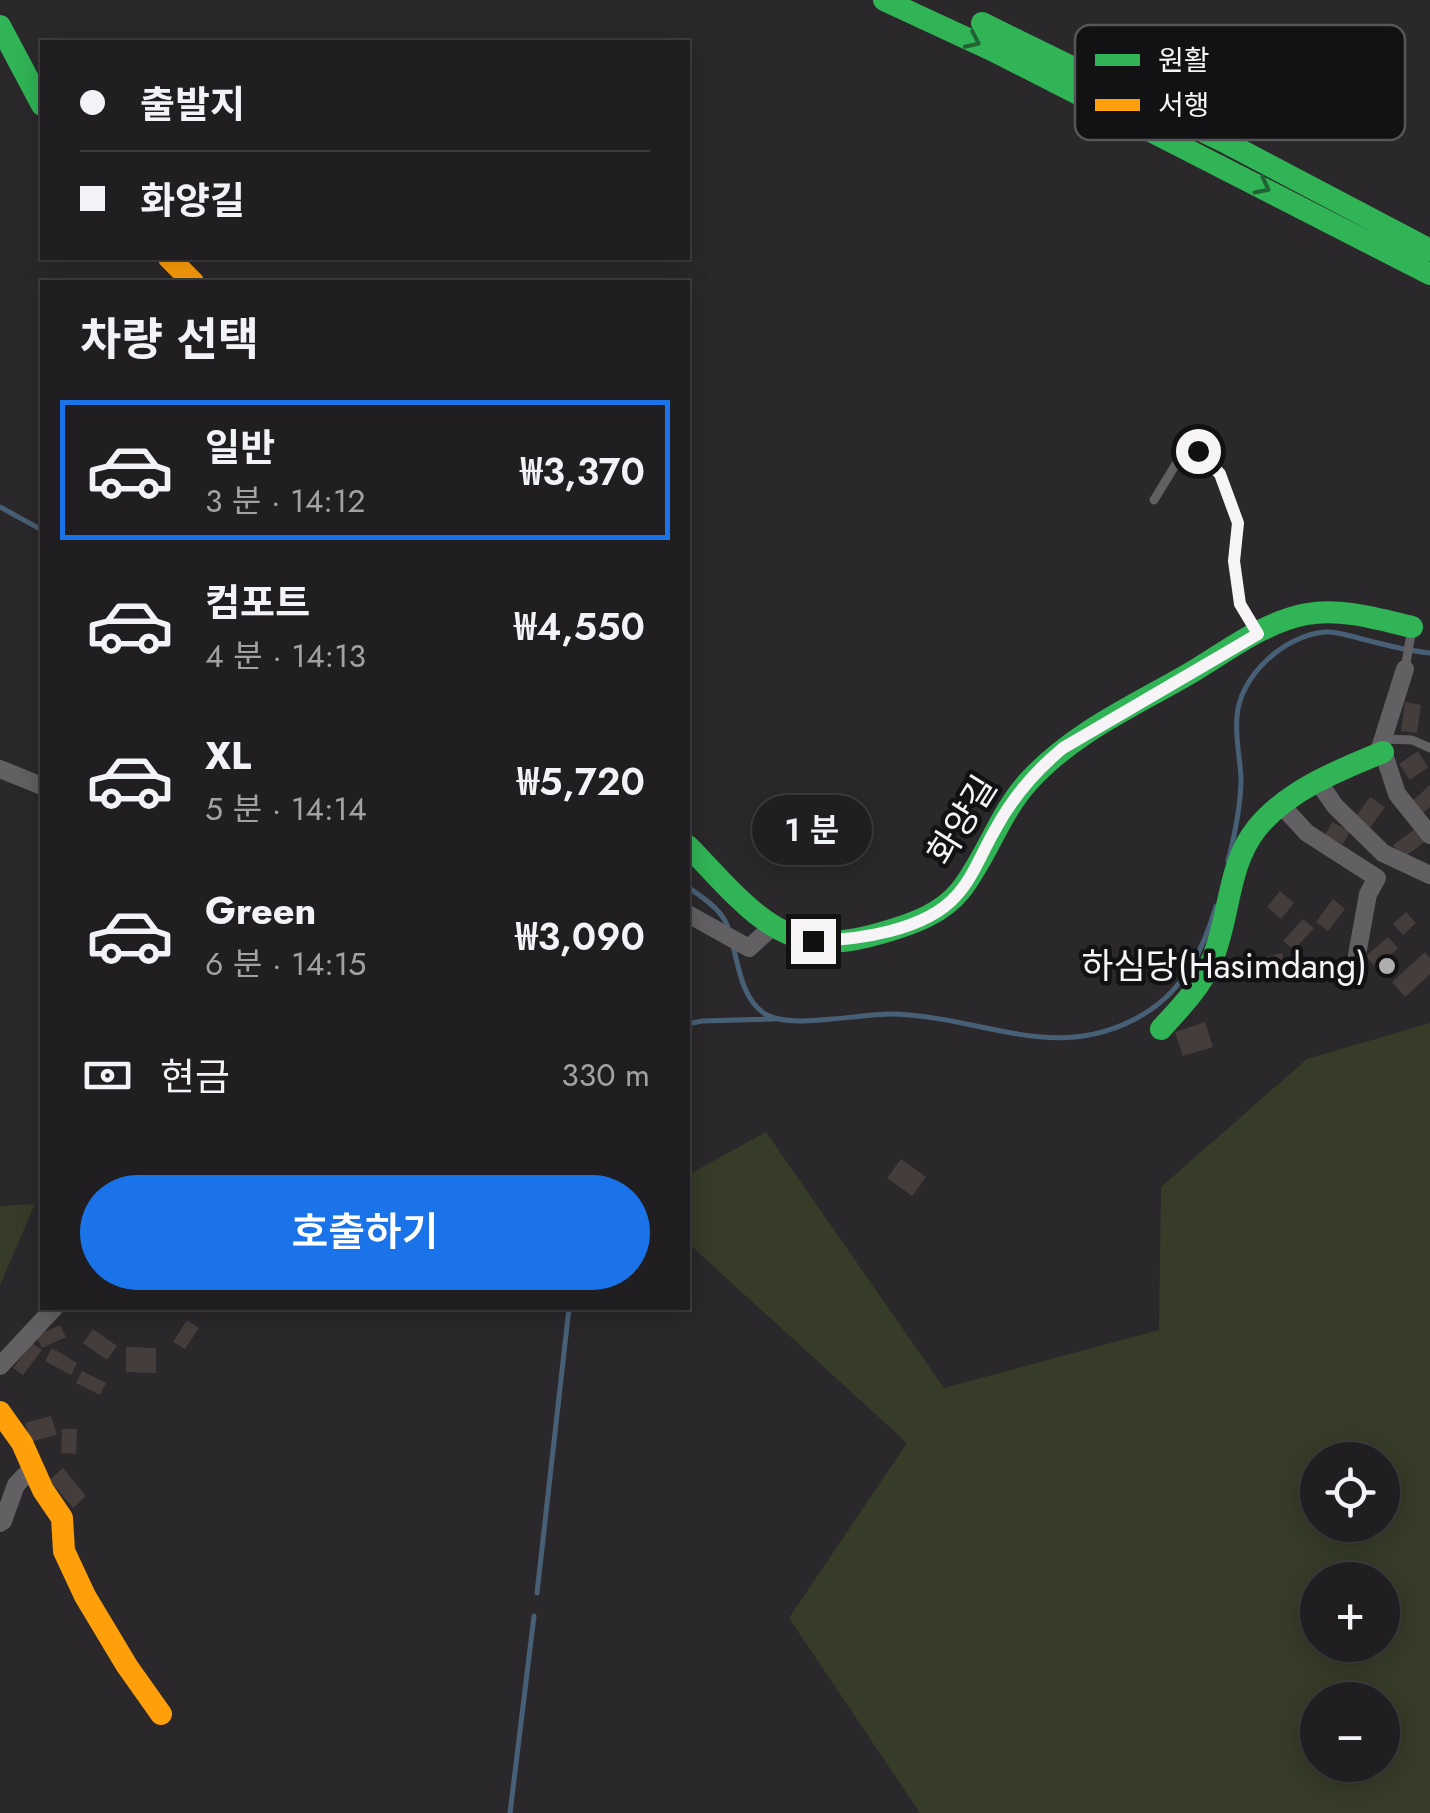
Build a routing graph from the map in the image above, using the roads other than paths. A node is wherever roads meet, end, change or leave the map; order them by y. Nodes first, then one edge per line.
1 (884, 0) edge
2 (933, 0) edge
3 (0, 26) edge
4 (1075, 66) edge
5 (1075, 92) edge
6 (40, 101) edge
7 (1168, 140) edge
8 (1219, 140) edge
9 (1430, 250) edge
10 (171, 260) edge
11 (1430, 274) edge
12 (191, 280) edge
13 (1154, 500) dead end
14 (1420, 632) edge
15 (1258, 634) junction
16 (1405, 670) joint
17 (1383, 746) junction
18 (1430, 748) edge
19 (0, 769) edge
20 (1319, 783) junction
21 (40, 785) edge
22 (1282, 806) junction
23 (1430, 834) edge
24 (690, 848) edge
25 (1430, 875) edge
26 (690, 915) edge
27 (774, 926) junction
28 (1356, 955) dead end
29 (1161, 1029) dead end
30 (52, 1310) edge
31 (0, 1366) edge
32 (0, 1412) edge
33 (32, 1468) junction
34 (0, 1523) edge
35 (162, 1714) dead end

1 -> 5 main road
2 - 4 main road
3 - 6 main road
7 -> 11 main road
8 - 9 main road
10 - 12 main road
13 - 15 lane
14 - 15 main road, 화양길
14 - 16 lane
15 - 27 main road, 화양길
16 - 17 street
17 - 18 lane
17 - 20 main road
17 - 23 street
19 - 21 street
20 - 22 main road
20 - 25 street
22 - 28 street
22 - 29 main road
24 - 27 main road, 화양길
26 - 27 street
30 - 31 street
32 - 33 main road
33 - 34 street
33 - 35 main road

